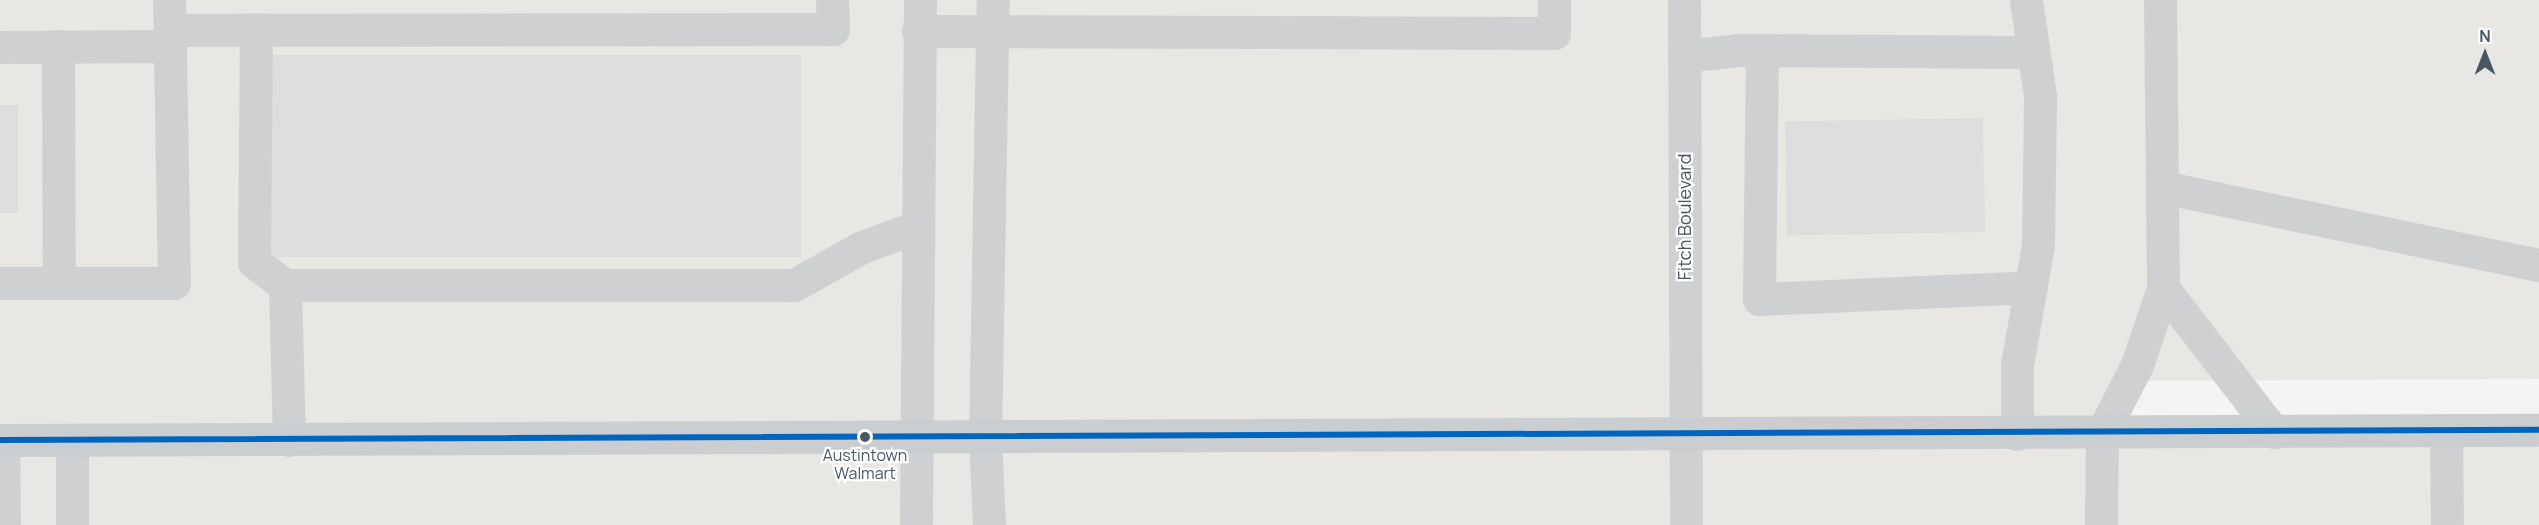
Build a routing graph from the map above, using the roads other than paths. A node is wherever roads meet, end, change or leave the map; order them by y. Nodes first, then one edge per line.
1 (832, 0) edge
2 (1554, 0) edge
3 (1684, 0) edge
4 (2026, 0) edge
5 (2160, 0) edge
6 (919, 16) edge
7 (991, 16) edge
8 (170, 25) edge
9 (256, 29) junction
10 (58, 46) junction
11 (0, 47) edge
12 (1762, 50) junction
13 (2033, 52) junction
14 (1684, 56) junction
15 (2162, 187) junction
16 (917, 227) junction
17 (2539, 265) edge
18 (0, 283) edge
19 (59, 283) junction
20 (285, 285) junction
21 (2031, 287) junction
22 (2163, 288) junction
23 (2446, 430) junction
24 (2539, 430) edge
25 (2274, 432) junction
26 (2102, 433) junction
27 (2017, 434) junction
28 (1688, 435) junction
29 (915, 438) junction
30 (985, 438) junction
31 (2, 440) edge
32 (72, 440) junction
33 (289, 440) junction
34 (4, 525) edge
35 (72, 525) edge
36 (916, 525) edge
37 (989, 525) edge
38 (1686, 525) edge
39 (2101, 525) edge
40 (2447, 525) edge

1 - 9 street
2 - 7 street
3 - 14 street, Fitch Boulevard
4 - 13 street
5 - 15 street
6 - 7 street
6 - 16 street
7 - 30 street
8 - 9 street
8 - 10 street
8 - 19 street
9 - 20 street
10 - 11 street
10 - 19 street
12 - 13 street
12 - 14 street
12 - 21 street
13 - 21 street
14 - 28 street, Fitch Boulevard
15 - 17 street
15 - 22 street
16 - 20 street
16 - 29 street
18 - 19 street
20 - 33 street
21 - 27 street
22 - 25 street
22 - 26 street
23 - 24 main road
23 - 25 main road
23 - 40 street
25 - 26 main road
26 - 27 main road
26 - 39 street
27 - 28 main road
28 - 30 main road
28 - 38 street, Fitch Boulevard
29 - 30 main road
29 - 33 main road
29 - 36 street
30 - 37 street
31 - 32 main road
31 - 34 street
32 - 33 main road
32 - 35 street

